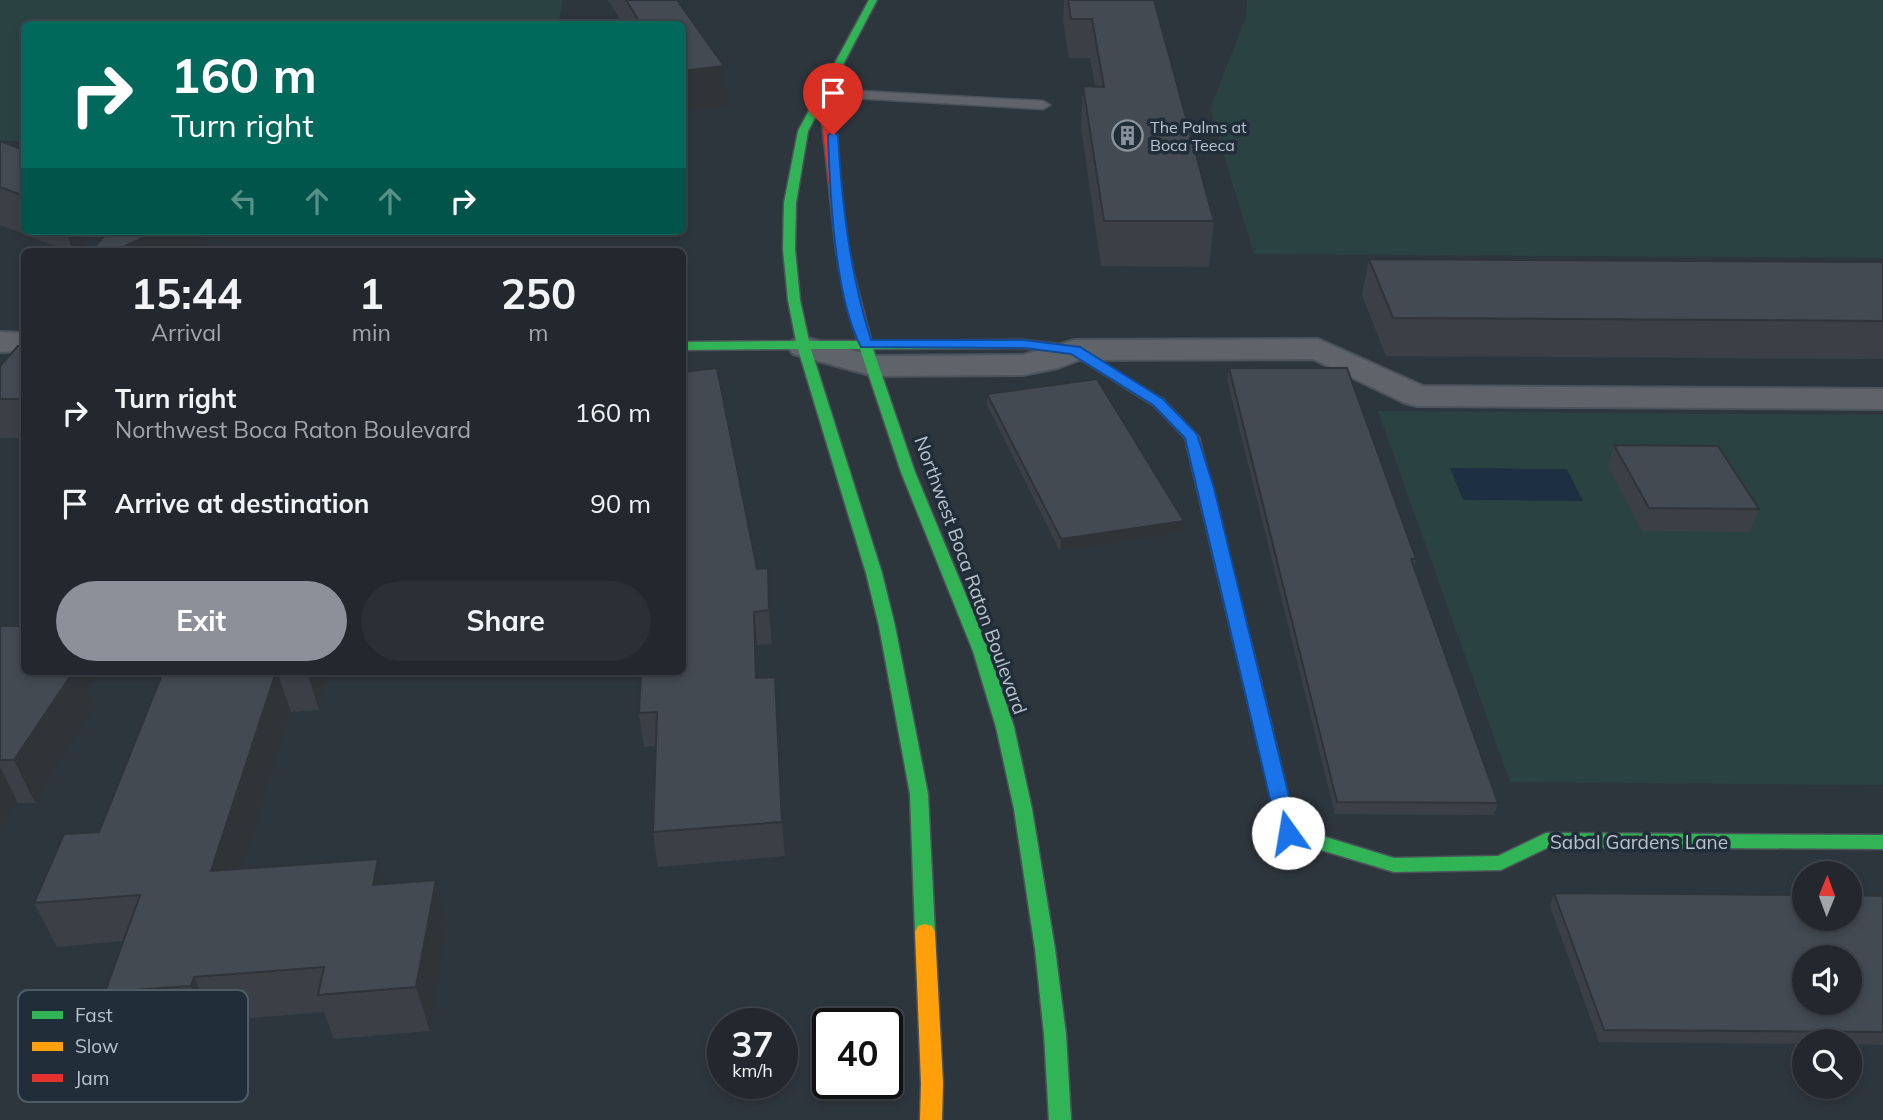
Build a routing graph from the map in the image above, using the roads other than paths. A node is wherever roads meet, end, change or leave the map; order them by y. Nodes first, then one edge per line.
1 (873, 0) edge
2 (824, 93) junction
3 (1043, 106) dead end
4 (0, 342) edge
5 (21, 342) edge
6 (686, 346) edge
7 (804, 347) junction
8 (1075, 350) junction
9 (869, 355) junction
10 (1883, 399) edge
11 (1883, 842) edge
12 (931, 1120) edge
13 (1059, 1120) edge

1 - 2 street
2 - 3 lane
2 - 7 street
2 - 9 street, Northwest Boca Raton Boulevard
4 - 5 street
6 - 7 street
7 - 9 street
7 - 12 street
8 - 9 street
8 - 10 street
8 - 11 street, Sabal Gardens Lane
9 - 13 street, Northwest Boca Raton Boulevard

